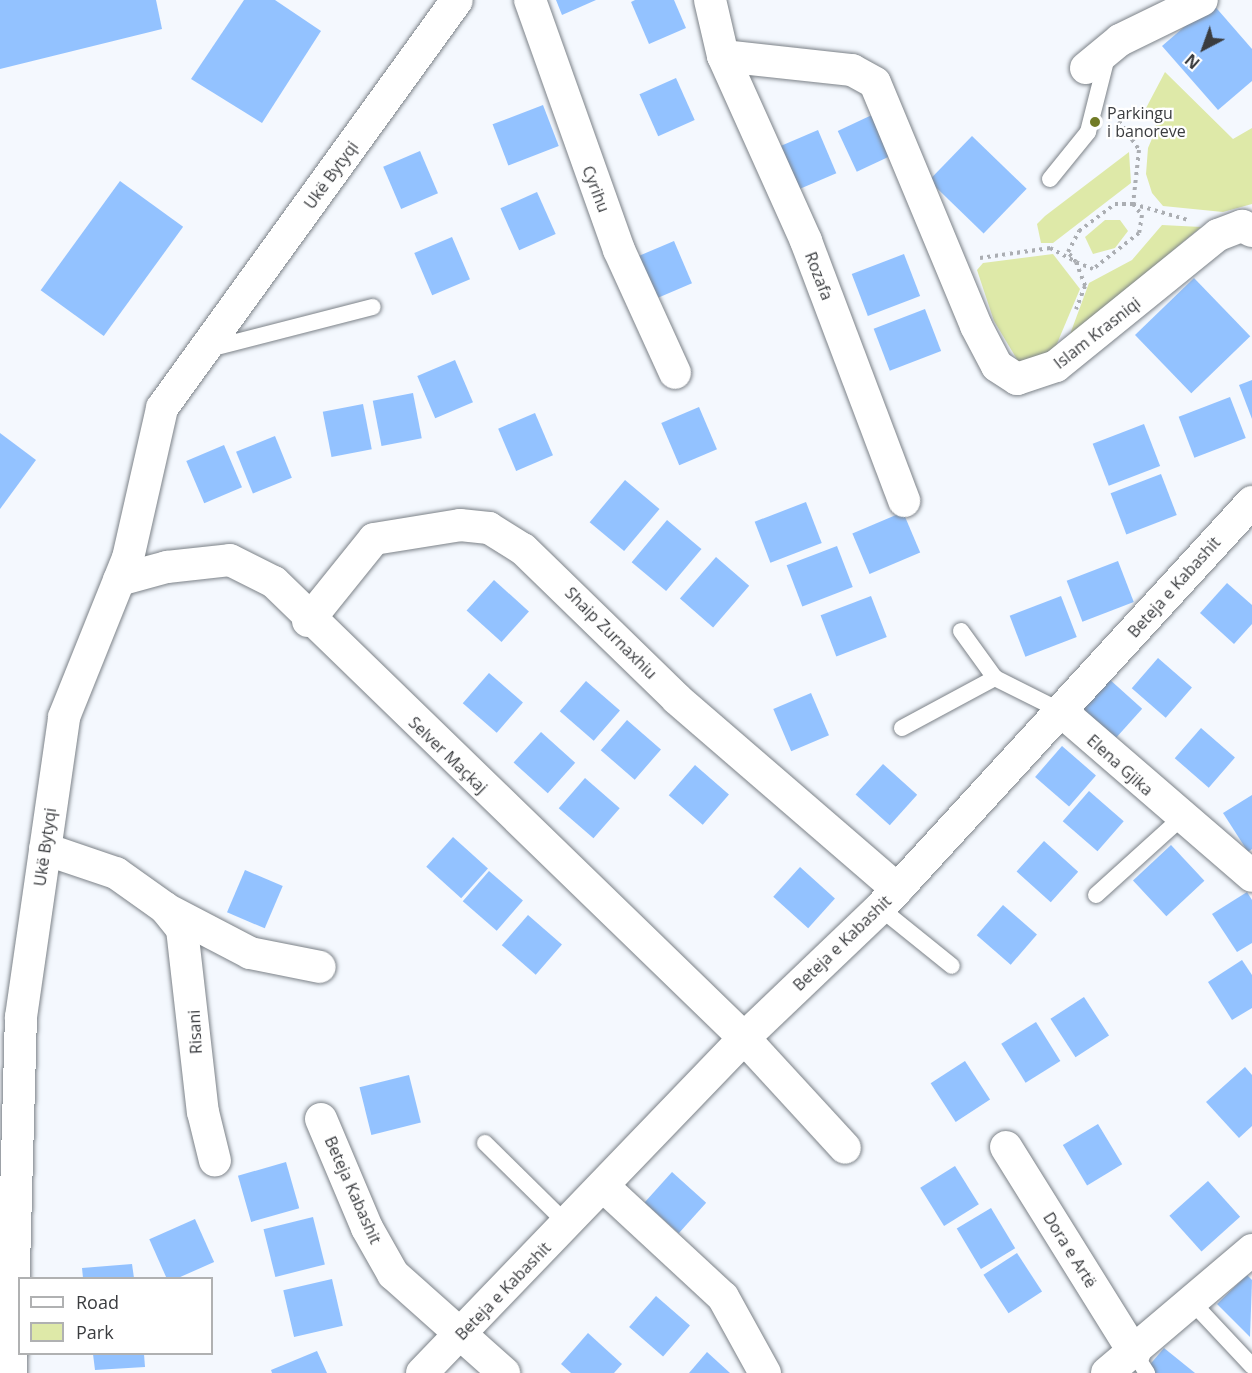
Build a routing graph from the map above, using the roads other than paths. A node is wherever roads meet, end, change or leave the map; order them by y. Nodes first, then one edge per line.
1 (457, 0) edge
2 (530, 0) edge
3 (710, 0) edge
4 (1202, 0) edge
5 (723, 56) junction
6 (1097, 59) joint
7 (1050, 178) dead end
8 (1252, 231) edge
9 (373, 307) dead end
10 (204, 350) junction
11 (675, 373) dead end
12 (904, 501) dead end
13 (1246, 522) edge
14 (119, 580) junction
15 (308, 621) junction
16 (961, 631) dead end
17 (995, 678) junction
18 (1060, 711) junction
19 (902, 728) dead end
20 (1180, 819) junction
21 (45, 849) junction
22 (1252, 876) edge
23 (1096, 895) dead end
24 (888, 898) junction
25 (165, 908) junction
26 (952, 966) dead end
27 (320, 967) dead end
28 (744, 1038) junction
29 (10, 1048) edge
30 (321, 1119) dead end
31 (485, 1143) dead end
32 (1005, 1147) dead end
33 (845, 1148) dead end
34 (215, 1161) dead end
35 (603, 1186) junction
36 (567, 1224) junction
37 (1252, 1250) edge
38 (1192, 1302) junction
39 (461, 1336) junction
40 (1141, 1363) edge
41 (1252, 1366) edge
42 (11, 1373) edge
43 (422, 1373) edge
44 (504, 1373) edge
45 (765, 1373) edge
46 (1107, 1373) edge

1 - 10 street, Ukë Bytyqi
2 - 11 street, Cyrihu
3 - 5 street, Rozafa
4 - 6 street
5 - 8 street, Islam Krasniqi
5 - 12 street, Rozafa
6 - 7 lane
9 - 10 lane
10 - 14 street, Ukë Bytyqi
13 - 18 street, Beteja e Kabashit
14 - 15 street, Selver Maçkaj
14 - 21 street, Ukë Bytyqi
15 - 24 street, Shaip Zurnaxhiu
15 - 28 street, Selver Maçkaj
16 - 17 lane
17 - 18 lane
17 - 19 lane
18 - 20 street, Elena Gjika
18 - 24 street, Beteja e Kabashit
20 - 22 street, Elena Gjika
20 - 23 lane
21 - 25 street, Risani
21 - 29 street, Ukë Bytyqi
24 - 26 lane
24 - 28 street, Beteja e Kabashit
25 - 27 street, Risani
25 - 34 street, Risani
28 - 33 street
28 - 35 street, Beteja e Kabashit
29 - 42 street, Ukë Bytyqi
30 - 39 street, Beteja Kabashit
31 - 36 lane
32 - 40 street, Dora e Artë
35 - 36 street, Beteja e Kabashit
35 - 45 street
36 - 39 street, Beteja e Kabashit
37 - 38 street
38 - 40 street
38 - 41 lane
39 - 43 street, Beteja e Kabashit
39 - 44 street, Beteja Kabashit
40 - 46 street

